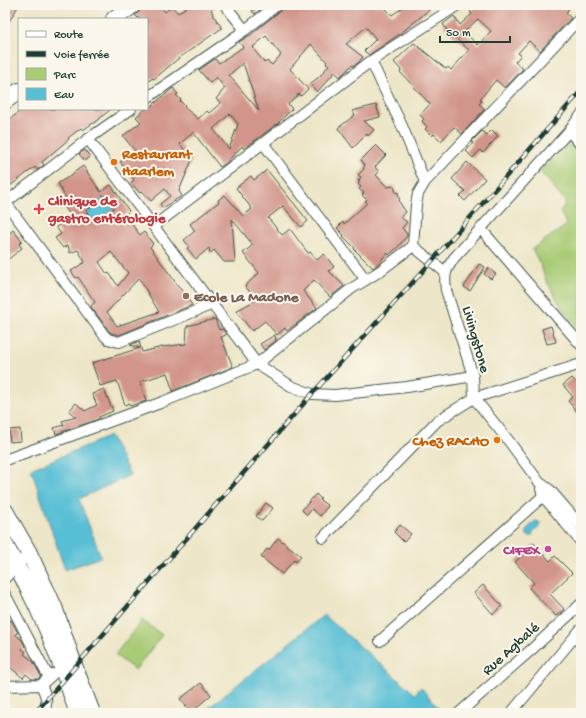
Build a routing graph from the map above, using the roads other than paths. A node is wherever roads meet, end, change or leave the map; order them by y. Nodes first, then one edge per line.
1 (133, 5) edge
2 (225, 5) edge
3 (277, 5) edge
4 (458, 5) edge
5 (581, 17) edge
6 (115, 18) edge
7 (245, 30) junction
8 (371, 61) junction
9 (18, 92) edge
10 (148, 97) edge
11 (5, 101) edge
12 (130, 110) edge
13 (581, 115) edge
14 (569, 131) junction
15 (88, 139) junction
16 (263, 143) junction
17 (581, 145) edge
18 (425, 182) junction
19 (5, 203) edge
20 (154, 226) junction
21 (481, 229) junction
22 (413, 246) junction
23 (446, 272) junction
24 (366, 280) junction
25 (213, 304) junction
26 (581, 345) edge
27 (257, 364) junction
28 (581, 364) edge
29 (473, 376) junction
30 (474, 398) junction
31 (5, 460) edge
32 (546, 493) junction
33 (5, 511) edge
34 (581, 526) edge
35 (323, 538) dead end
36 (581, 542) edge
37 (5, 545) edge
38 (29, 553) junction
39 (17, 566) junction
40 (5, 578) edge
41 (5, 594) edge
42 (581, 604) edge
43 (581, 629) edge
44 (380, 641) dead end
45 (67, 664) junction
46 (49, 678) junction
47 (41, 685) junction
48 (5, 686) edge
49 (43, 713) edge
50 (78, 713) edge
51 (92, 713) edge
52 (459, 713) edge
53 (511, 713) edge

1 - 6 main road
2 - 7 street
3 - 7 street
4 - 8 street
5 - 18 street
7 - 10 street
8 - 16 street
8 - 18 street
9 - 11 main road
12 - 15 street
13 - 14 street
14 - 17 street
14 - 21 street
15 - 19 street
15 - 20 street
16 - 20 street
16 - 24 street
18 - 22 street
19 - 25 street
20 - 25 street
21 - 23 street
21 - 26 street
22 - 23 street
22 - 24 street
23 - 29 street, Livingstone
24 - 27 street
25 - 27 street
27 - 29 street
27 - 31 street
28 - 30 street
29 - 30 street, Livingstone
30 - 32 street
30 - 35 street
32 - 34 street
32 - 36 street
32 - 44 street
33 - 38 main road
37 - 39 main road
38 - 39 street
38 - 45 main road
39 - 40 street
39 - 45 main road
41 - 46 street
42 - 52 street, Rue Agbalé
43 - 53 street
45 - 46 street
45 - 50 main road
45 - 51 main road
46 - 47 street
47 - 48 street
47 - 49 street

